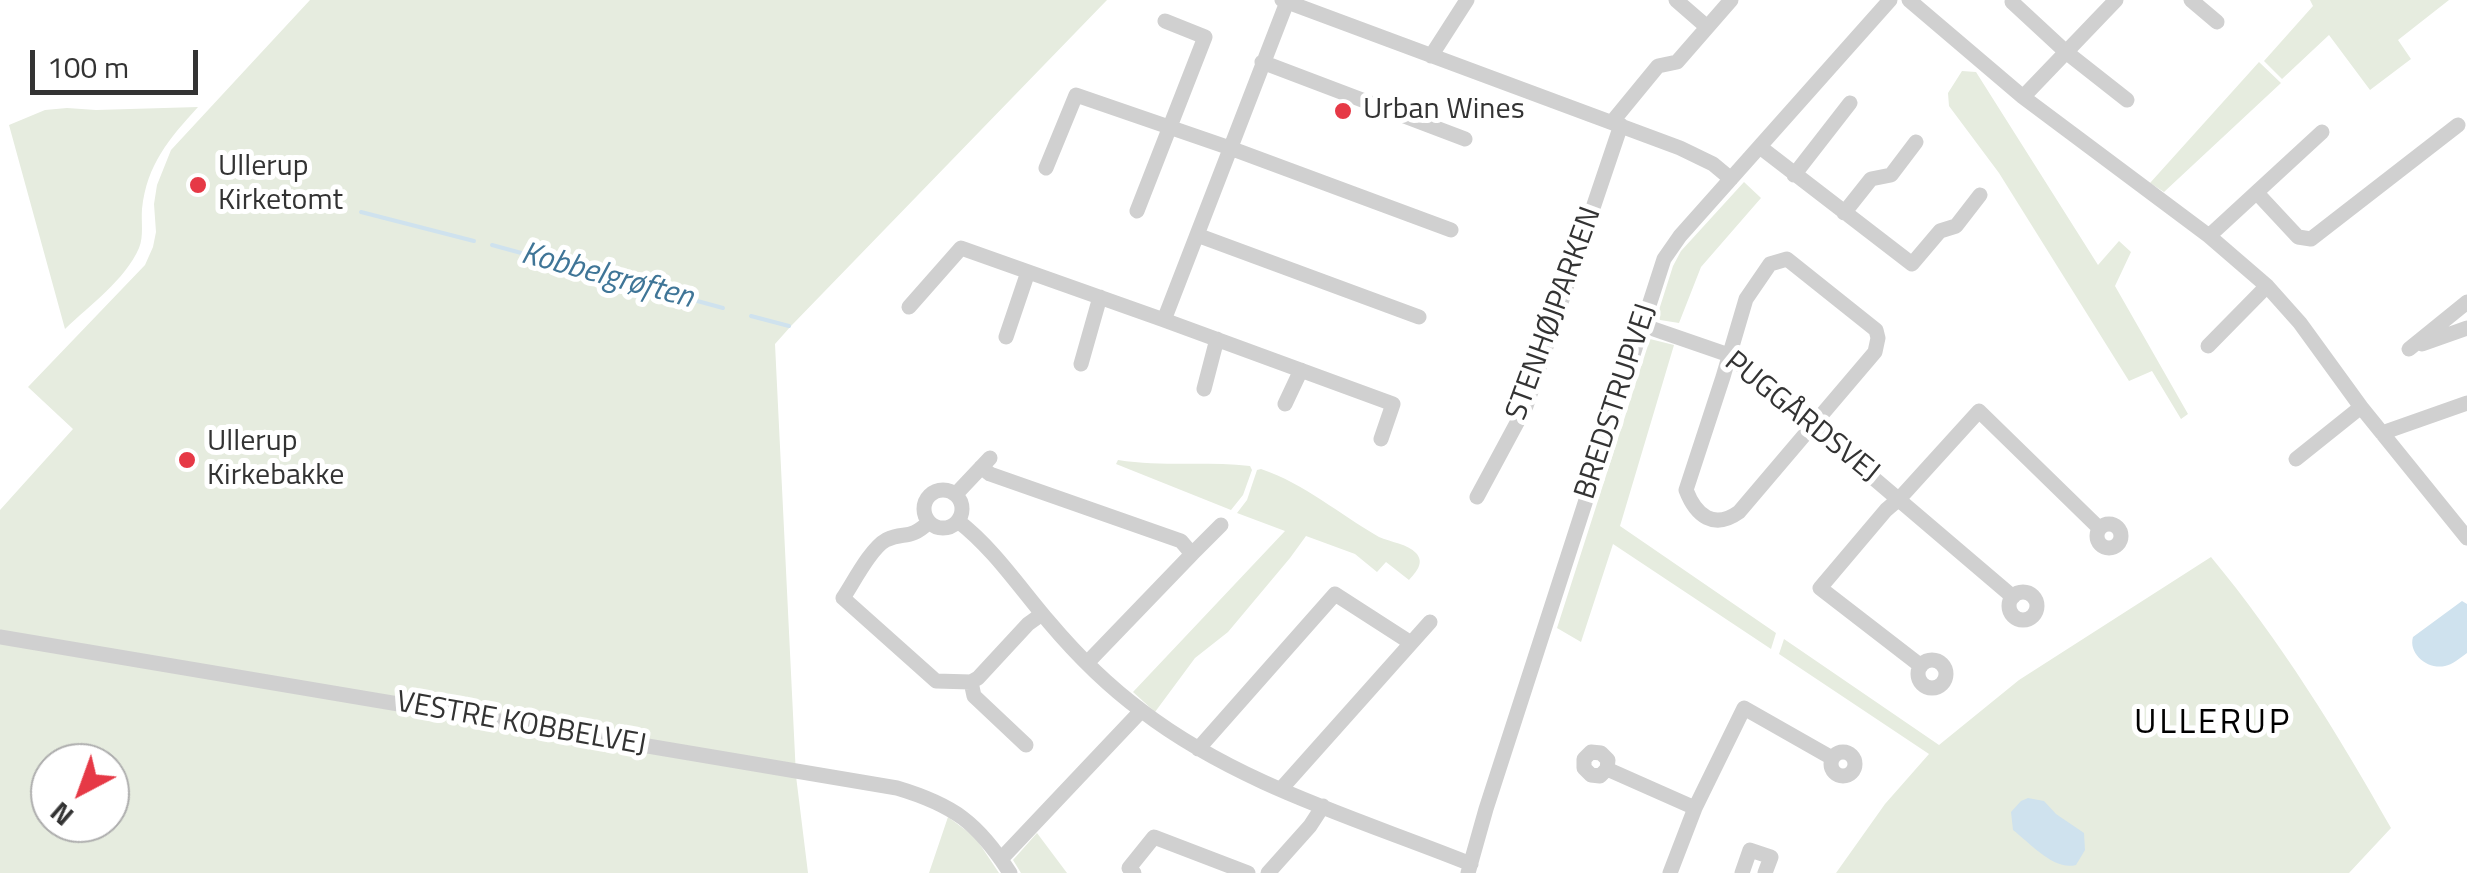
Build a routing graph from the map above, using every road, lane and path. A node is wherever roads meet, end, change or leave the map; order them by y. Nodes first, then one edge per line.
1 (1467, 0) edge
2 (1676, 0) edge
3 (1731, 0) edge
4 (1890, 0) edge
5 (1909, 0) edge
6 (2116, 0) edge
7 (2191, 0) edge
8 (1284, 1) edge
9 (2012, 2) edge
10 (1166, 21) dead end
11 (2217, 22) dead end
12 (1707, 27) junction
13 (2066, 52) junction
14 (1431, 56) junction
15 (1262, 62) junction
16 (2023, 97) junction
17 (2127, 100) dead end
18 (1850, 102) dead end
19 (1617, 124) junction
20 (2458, 124) dead end
21 (1169, 127) junction
22 (2322, 132) dead end
23 (1465, 139) dead end
24 (1916, 142) dead end
25 (1760, 147) junction
26 (1230, 148) junction
27 (1046, 168) dead end
28 (1794, 175) junction
29 (1730, 178) junction
30 (2256, 193) junction
31 (1980, 194) dead end
32 (1137, 210) dead end
33 (1844, 213) junction
34 (1451, 230) dead end
35 (1196, 235) junction
36 (2209, 236) junction
37 (1028, 272) junction
38 (2267, 286) junction
39 (1100, 297) junction
40 (2467, 302) edge
41 (909, 308) dead end
42 (1419, 317) dead end
43 (1164, 320) junction
44 (1642, 325) junction
45 (2467, 328) edge
46 (1006, 337) dead end
47 (1217, 339) junction
48 (2208, 346) dead end
49 (1729, 355) junction
50 (1081, 364) dead end
51 (1300, 370) junction
52 (1204, 390) dead end
53 (1284, 404) dead end
54 (2361, 406) junction
55 (2465, 407) edge
56 (1813, 425) junction
57 (2382, 432) junction
58 (1380, 439) dead end
59 (2296, 459) dead end
60 (956, 494) junction
61 (1477, 497) dead end
62 (1900, 498) junction
63 (958, 521) junction
64 (929, 522) junction
65 (1221, 525) dead end
66 (2100, 528) dead end
67 (2467, 538) edge
68 (1192, 554) junction
69 (2013, 597) dead end
70 (1042, 614) junction
71 (1430, 622) dead end
72 (0, 637) edge
73 (1411, 643) junction
74 (1086, 663) junction
75 (1921, 666) dead end
76 (970, 682) junction
77 (1141, 711) junction
78 (1026, 746) dead end
79 (1198, 749) junction
80 (1832, 758) dead end
81 (1607, 769) dead end
82 (1281, 790) junction
83 (1324, 806) junction
84 (1695, 808) junction
85 (1005, 866) edge
86 (1469, 868) edge
87 (1671, 870) edge
88 (1134, 873) edge
89 (1248, 873) edge
90 (1268, 873) edge
91 (1690, 873) edge
92 (1742, 873) edge
93 (1765, 873) edge

1 - 14 street
2 - 12 street
3 - 12 street
4 - 25 street, BREDSTRUPVEJ
5 - 16 street
6 - 13 street
7 - 11 street
8 - 14 street
8 - 15 street
9 - 13 street
10 - 21 street
12 - 19 street
13 - 16 street
13 - 17 street
14 - 19 street
15 - 23 street
15 - 26 street
16 - 36 street
18 - 28 street
19 - 29 street
19 - 61 street, STENHØJPARKEN
20 - 30 street
21 - 26 street
21 - 27 street
21 - 32 street
22 - 30 street
24 - 33 street
25 - 28 street
25 - 29 street, BREDSTRUPVEJ
26 - 34 street
26 - 35 street
28 - 33 street
29 - 44 street, BREDSTRUPVEJ
30 - 36 street
31 - 33 street
35 - 42 street
35 - 43 street
36 - 38 street
37 - 39 street
37 - 41 street
37 - 46 street
38 - 48 street
38 - 54 street
39 - 43 street
39 - 50 street
40 - 45 street
43 - 47 street
44 - 49 street, PUGGÅRDSVEJ
44 - 86 street, BREDSTRUPVEJ
47 - 51 street
47 - 52 street
49 - 56 street, PUGGÅRDSVEJ
49 - 56 street
49 - 56 street
51 - 53 street
51 - 58 street
54 - 57 street
54 - 59 street
55 - 57 street
56 - 62 street, PUGGÅRDSVEJ
57 - 67 street
60 - 63 street
60 - 64 street
60 - 68 street
62 - 66 street, PUGGÅRDSVEJ
62 - 69 street, PUGGÅRDSVEJ
62 - 75 street, PUGGÅRDSVEJ
63 - 64 street
63 - 70 street
64 - 76 street
65 - 68 street
68 - 74 street
70 - 74 street
70 - 76 street
71 - 73 street
72 - 85 street, VESTRE KOBBELVEJ
73 - 79 street
73 - 82 street
74 - 77 street
76 - 78 street
77 - 79 street
77 - 85 street
79 - 82 street
80 - 84 street
81 - 84 street
82 - 83 street
83 - 86 street
83 - 90 street
84 - 87 street
87 - 91 street
88 - 89 street
92 - 93 street

